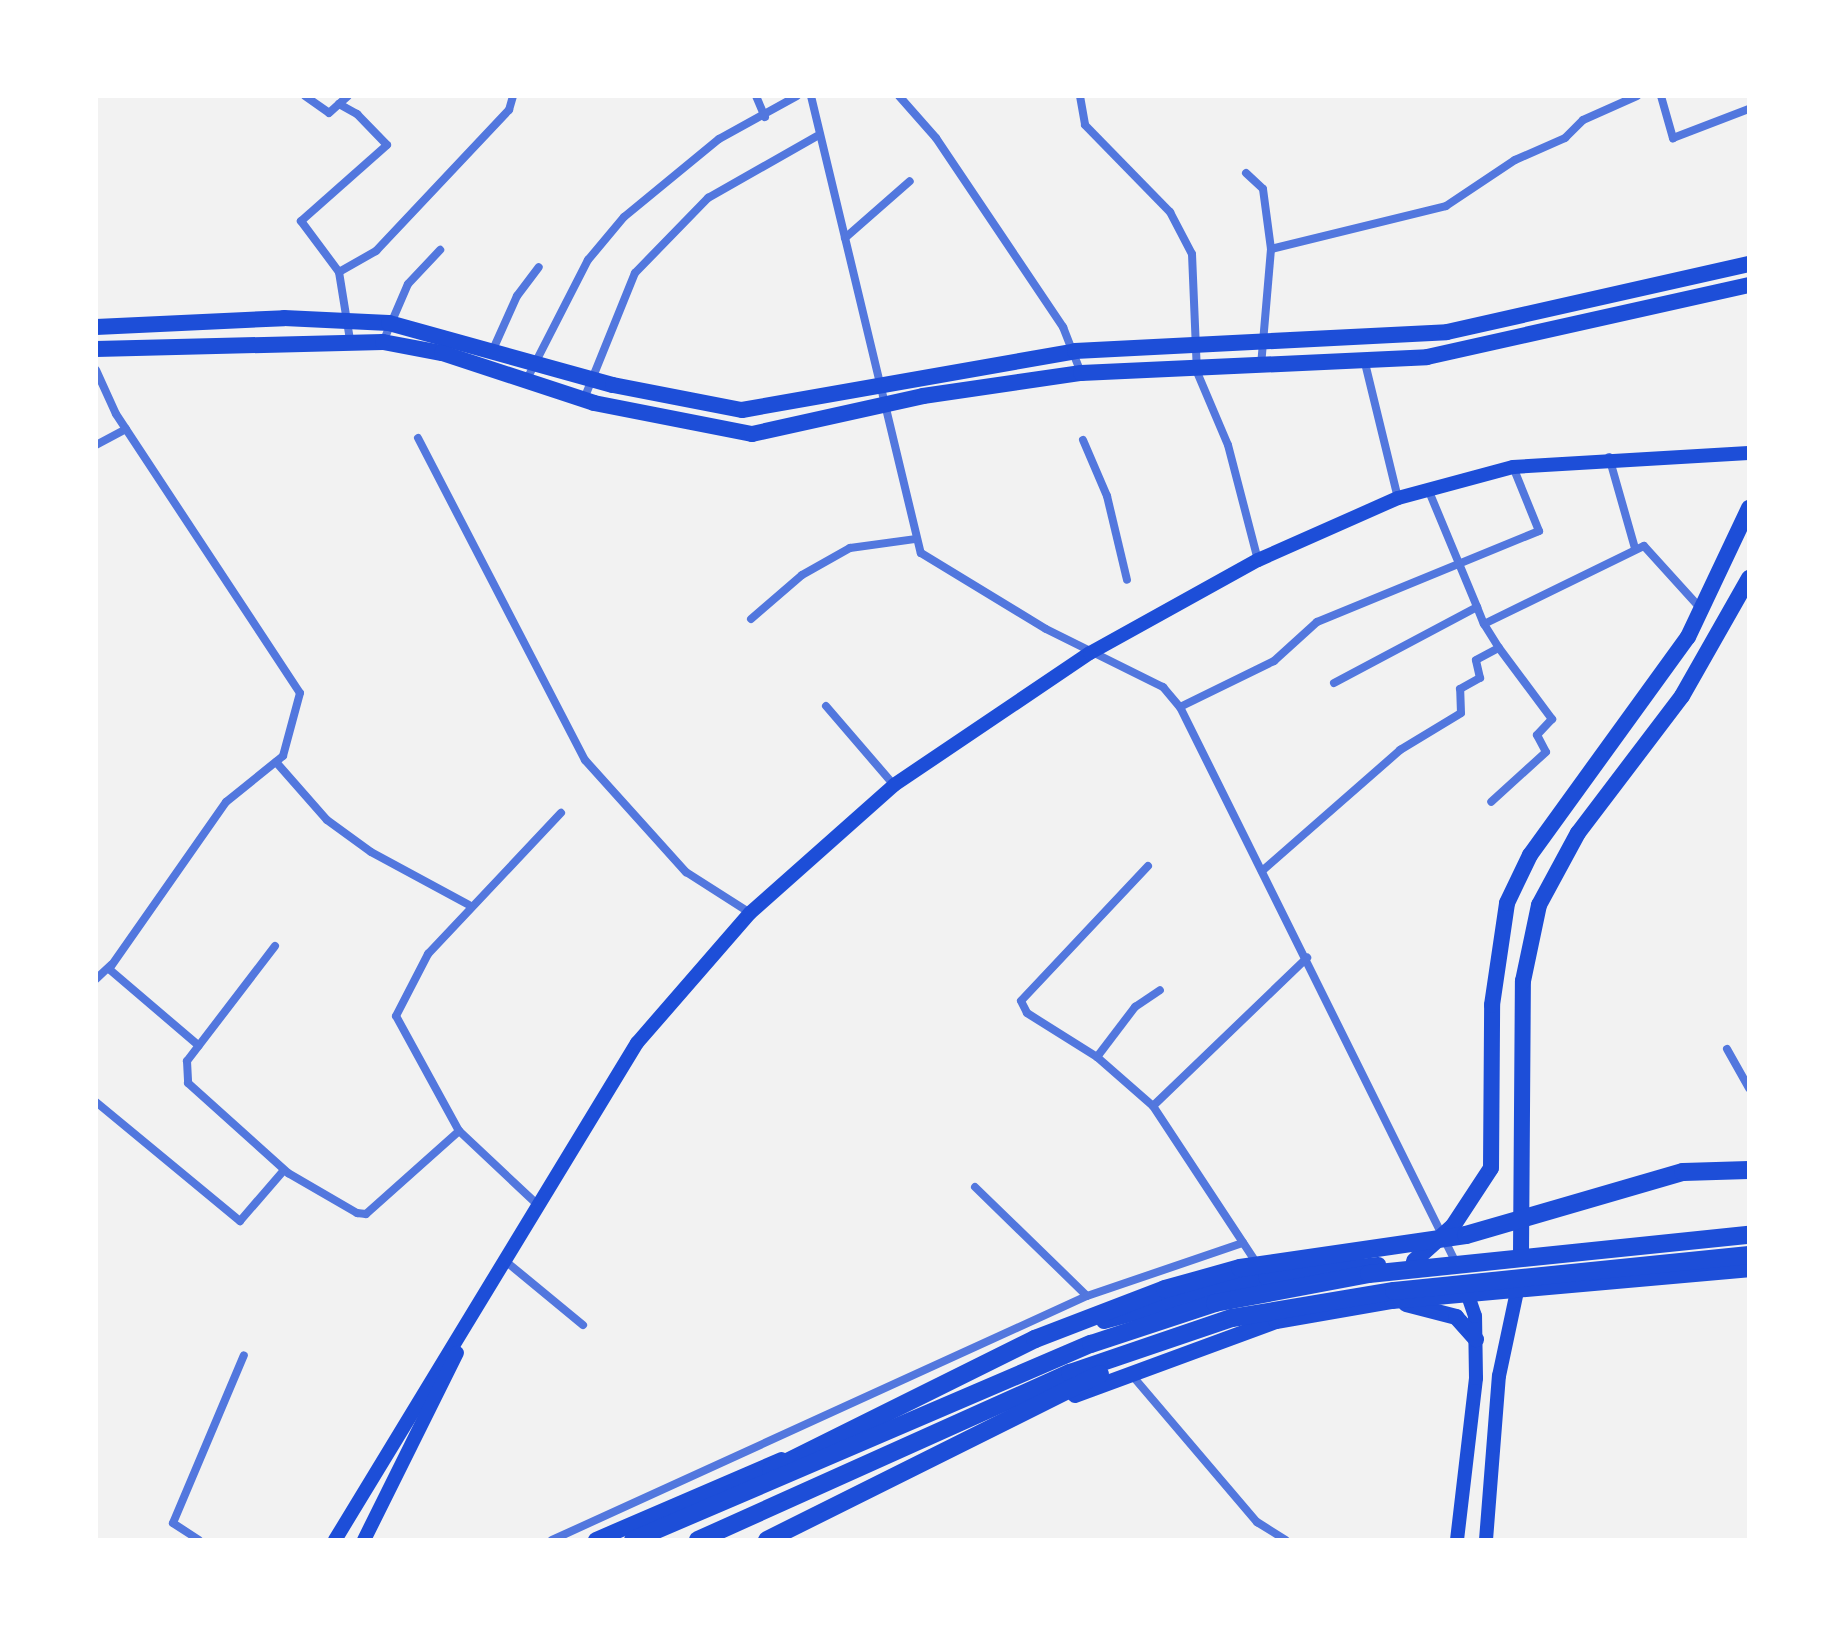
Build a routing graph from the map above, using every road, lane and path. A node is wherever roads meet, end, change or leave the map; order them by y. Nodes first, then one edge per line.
1 (305, 96) edge
2 (348, 96) edge
3 (513, 96) edge
4 (756, 96) edge
5 (797, 96) edge
6 (811, 96) edge
7 (899, 96) edge
8 (1080, 96) edge
9 (1637, 96) edge
10 (1661, 96) edge
11 (339, 104) junction
12 (1749, 109) edge
13 (765, 117) junction
14 (817, 136) junction
15 (1246, 173) dead end
16 (910, 181) dead end
17 (845, 238) junction
18 (1271, 249) junction
19 (440, 250) dead end
20 (1749, 264) edge
21 (539, 267) dead end
22 (339, 272) junction
23 (1749, 285) edge
24 (347, 319) junction
25 (389, 323) junction
26 (96, 327) edge
27 (350, 340) junction
28 (383, 342) junction
29 (1287, 345) junction
30 (1262, 346) junction
31 (493, 347) junction
32 (96, 349) edge
33 (1194, 349) junction
34 (1075, 351) junction
35 (537, 359) junction
36 (1365, 363) junction
37 (487, 366) junction
38 (1289, 366) junction
39 (1261, 367) junction
40 (96, 370) edge
41 (1197, 372) junction
42 (1081, 373) junction
43 (527, 379) junction
44 (591, 379) junction
45 (880, 384) junction
46 (584, 399) junction
47 (885, 404) junction
48 (126, 429) junction
49 (418, 438) dead end
50 (1083, 440) dead end
51 (96, 445) edge
52 (1749, 453) edge
53 (1609, 457) junction
54 (1513, 467) junction
55 (1427, 488) junction
56 (1398, 498) junction
57 (1749, 508) edge
58 (916, 539) junction
59 (1635, 548) junction
60 (1730, 555) junction
61 (1258, 560) junction
62 (1455, 563) junction
63 (1749, 567) edge
64 (1749, 578) edge
65 (1127, 580) dead end
66 (1477, 607) junction
67 (1703, 610) junction
68 (751, 619) dead end
69 (1484, 624) junction
70 (1499, 648) junction
71 (1090, 653) junction
72 (1334, 683) dead end
73 (826, 706) dead end
74 (1180, 707) junction
75 (276, 762) junction
76 (894, 785) junction
77 (1491, 802) dead end
78 (561, 813) dead end
79 (1148, 866) dead end
80 (1262, 871) junction
81 (469, 905) junction
82 (750, 913) junction
83 (275, 946) dead end
84 (1307, 958) junction
85 (111, 964) junction
86 (96, 979) edge
87 (1160, 990) dead end
88 (199, 1046) junction
89 (1727, 1049) dead end
90 (1097, 1057) junction
91 (1749, 1088) edge
92 (96, 1102) edge
93 (1153, 1106) junction
94 (459, 1131) junction
95 (1492, 1157) junction
96 (1521, 1160) junction
97 (284, 1170) junction
98 (1749, 1170) edge
99 (975, 1187) dead end
100 (540, 1207) junction
101 (1749, 1227) edge
102 (1749, 1235) edge
103 (1442, 1236) junction
104 (1243, 1243) junction
105 (1521, 1254) junction
106 (1749, 1255) edge
107 (1454, 1259) junction
108 (1414, 1261) junction
109 (1697, 1261) junction
110 (509, 1264) junction
111 (1749, 1269) edge
112 (1266, 1277) junction
113 (1519, 1290) junction
114 (1469, 1294) junction
115 (1087, 1296) junction
116 (1392, 1301) junction
117 (1232, 1318) junction
118 (471, 1324) junction
119 (583, 1325) dead end
120 (1476, 1339) junction
121 (244, 1355) dead end
122 (1130, 1372) junction
123 (666, 1525) junction
124 (199, 1540) edge
125 (335, 1540) edge
126 (364, 1540) edge
127 (552, 1540) edge
128 (596, 1540) edge
129 (633, 1540) edge
130 (698, 1540) edge
131 (767, 1540) edge
132 (785, 1540) edge
133 (1286, 1540) edge
134 (1457, 1540) edge
135 (1486, 1540) edge

1 - 11 street
2 - 11 street
3 - 22 street
4 - 13 street
5 - 13 street
6 - 14 street
7 - 34 street
8 - 33 street
9 - 18 street
10 - 12 street
11 - 22 street
13 - 35 street
14 - 17 street
14 - 44 street
15 - 18 street
16 - 17 street
17 - 45 street
18 - 30 street
19 - 25 street
20 - 29 main road
21 - 31 street
22 - 24 street
23 - 36 main road
24 - 25 main road
24 - 26 main road
24 - 27 street
25 - 28 street
25 - 31 main road
27 - 28 main road
27 - 32 main road
28 - 37 main road
29 - 30 main road
29 - 38 main road
30 - 33 main road
30 - 39 street
31 - 35 main road
31 - 37 street
33 - 34 main road
33 - 41 street
34 - 42 street
34 - 45 main road
35 - 43 street
35 - 44 main road
36 - 38 main road
36 - 56 street
37 - 43 main road
38 - 39 main road
39 - 41 main road
40 - 48 street
41 - 42 main road
41 - 61 street
42 - 47 main road
43 - 46 main road
44 - 45 main road
44 - 46 street
45 - 47 street
46 - 47 main road
47 - 58 street
48 - 51 street
48 - 75 street
49 - 82 street
50 - 65 street
52 - 53 main road
53 - 54 main road
53 - 59 street
54 - 55 main road
54 - 62 street
55 - 56 main road
55 - 62 street
56 - 61 main road
57 - 60 main road
58 - 68 street
58 - 71 street
59 - 67 street
59 - 69 street
60 - 63 main road
60 - 67 main road
61 - 71 main road
62 - 66 street
62 - 74 street
64 - 96 main road
66 - 69 street
66 - 72 street
67 - 95 main road
69 - 70 street
70 - 77 street
70 - 80 street
71 - 74 street
71 - 76 main road
73 - 76 street
74 - 80 street
75 - 81 street
75 - 85 street
76 - 82 main road
78 - 81 street
79 - 90 street
80 - 84 street
81 - 94 street
82 - 100 main road
83 - 88 street
84 - 93 street
84 - 103 street
85 - 86 street
85 - 88 street
87 - 90 street
88 - 97 street
89 - 91 street
90 - 93 street
92 - 97 street
93 - 104 street
94 - 97 street
94 - 100 street
95 - 96 main road
95 - 103 main road
96 - 105 main road
98 - 123 highway
99 - 115 street
100 - 110 main road
101 - 105 main road
102 - 123 highway
103 - 107 street
103 - 108 main road
104 - 112 street
104 - 115 street
105 - 107 main road
105 - 113 main road
106 - 109 highway
107 - 108 main road
107 - 114 main road
108 - 112 main road
109 - 111 highway
109 - 117 highway
110 - 118 main road
110 - 119 street
111 - 113 main road
112 - 128 main road
113 - 114 main road
113 - 135 main road
114 - 116 main road
114 - 120 main road
115 - 127 street
116 - 120 main road
116 - 122 main road
117 - 130 highway
117 - 131 highway
118 - 125 main road
118 - 126 main road
120 - 134 main road
121 - 124 street
122 - 132 main road
122 - 133 street
123 - 129 highway

